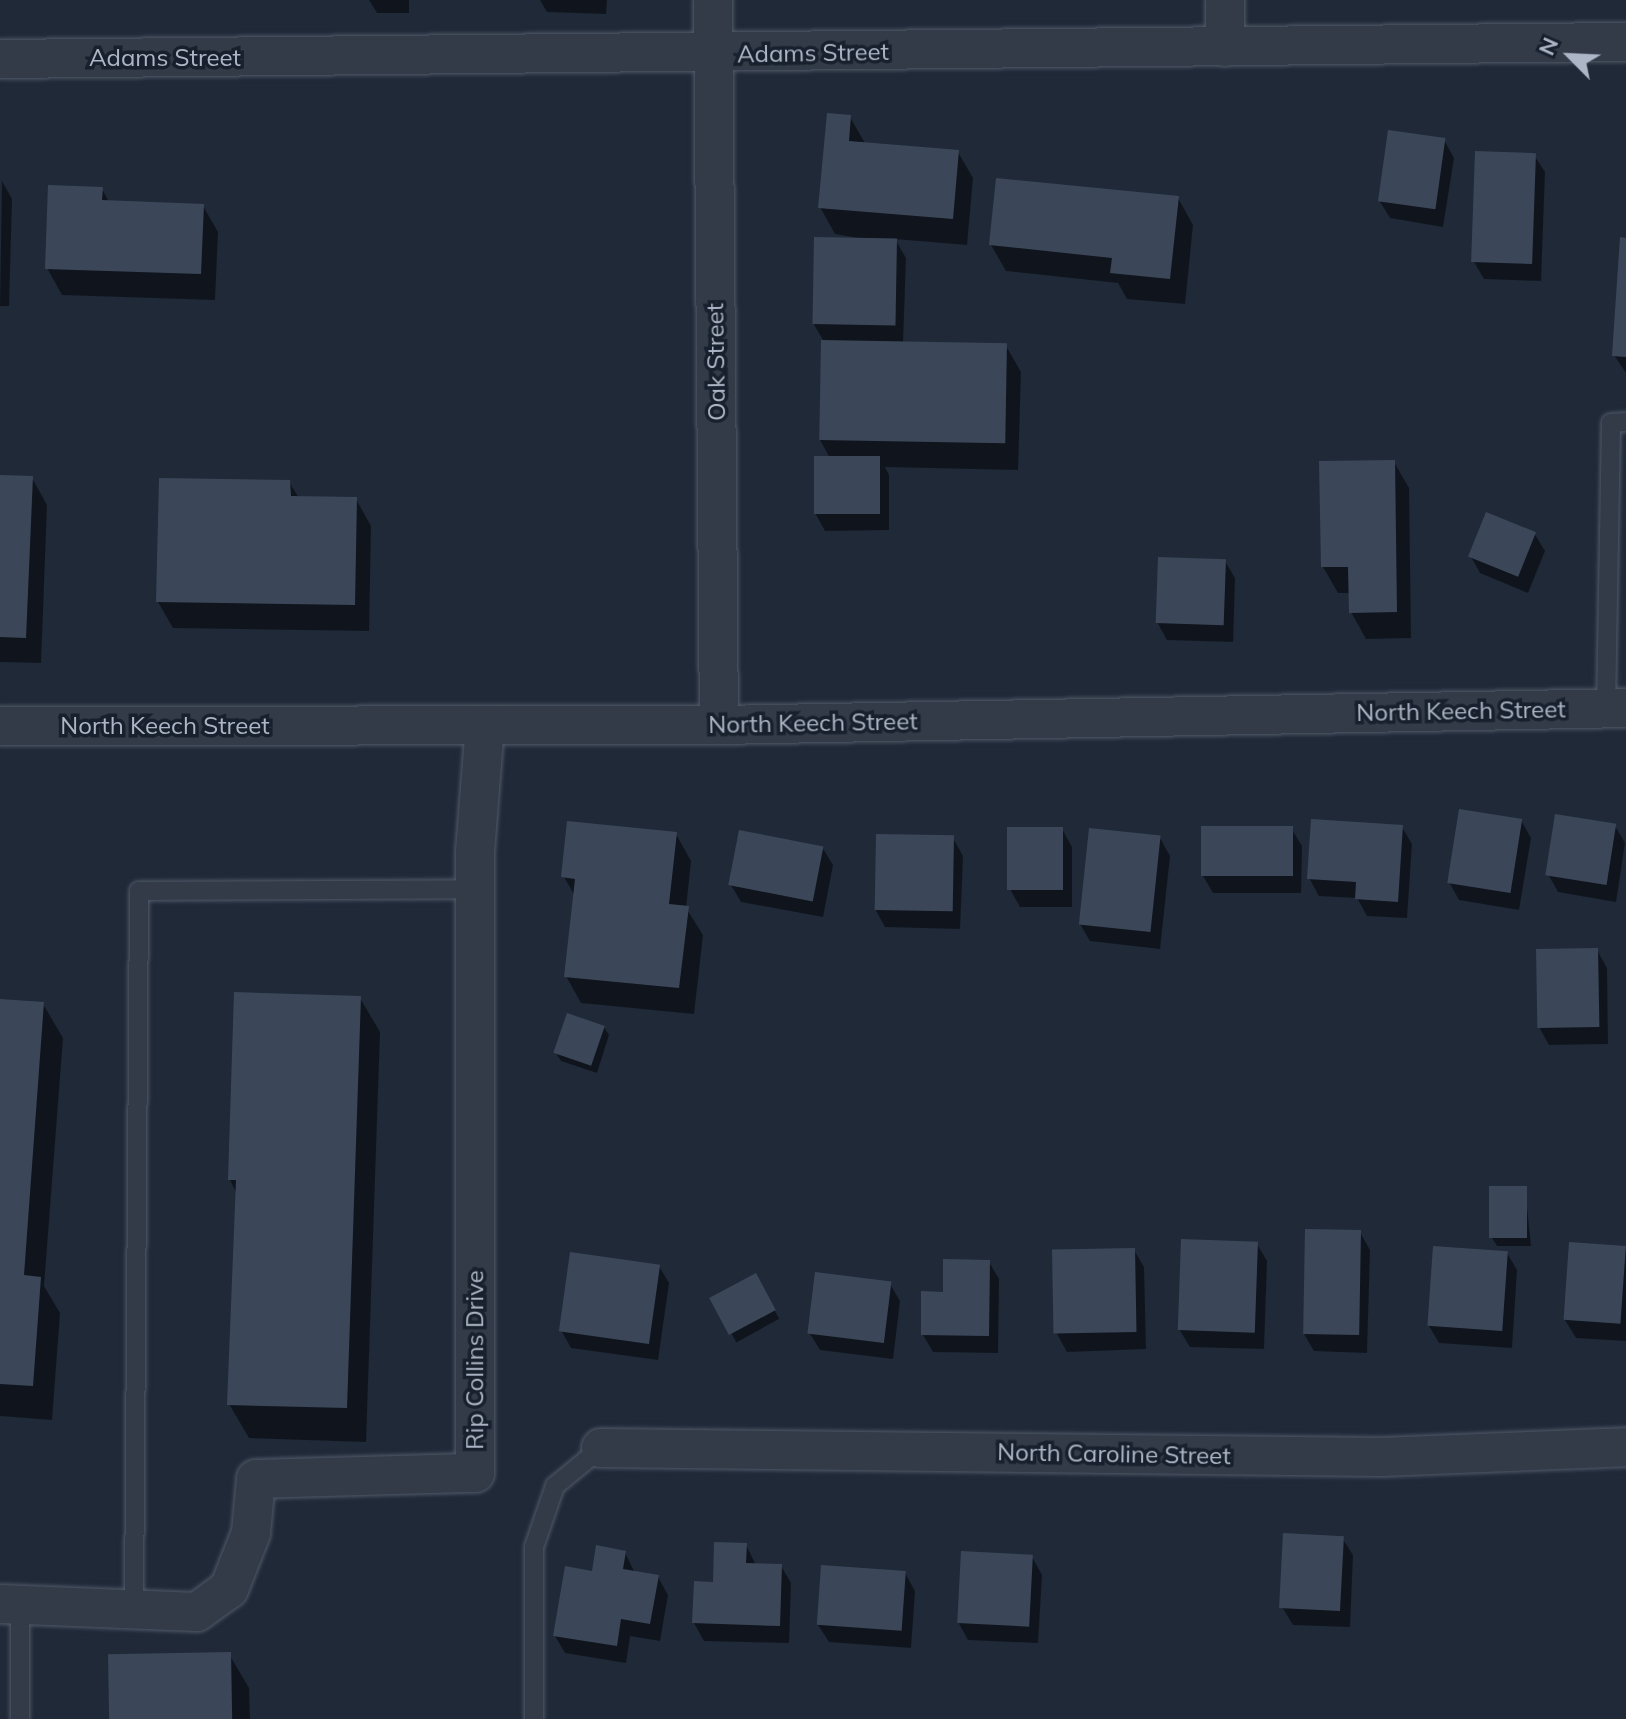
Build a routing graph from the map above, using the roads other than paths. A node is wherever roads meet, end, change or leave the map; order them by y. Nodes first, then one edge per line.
1 (713, 0) edge
2 (1225, 0) edge
3 (1626, 42) edge
4 (1225, 47) junction
5 (713, 55) junction
6 (0, 59) edge
7 (1626, 422) edge
8 (1616, 708) edge
9 (485, 725) junction
10 (719, 725) junction
11 (0, 726) edge
12 (475, 889) junction
13 (1626, 1447) edge
14 (601, 1448) joint
15 (10, 1604) edge
16 (134, 1609) junction
17 (20, 1719) edge
18 (534, 1719) edge

1 - 5 street, Oak Street
2 - 4 street
3 - 4 street, Adams Street
4 - 5 street, Adams Street
5 - 6 street, Adams Street
5 - 10 street, Oak Street
7 - 8 lane
8 - 10 street, North Keech Street
9 - 10 street, North Keech Street
9 - 11 street, North Keech Street
9 - 12 street, Rip Collins Drive
12 - 16 street, Rip Collins Drive
12 - 16 lane
13 - 14 street, North Caroline Street
14 - 18 lane
15 - 16 street, Rip Collins Drive
15 - 17 lane

